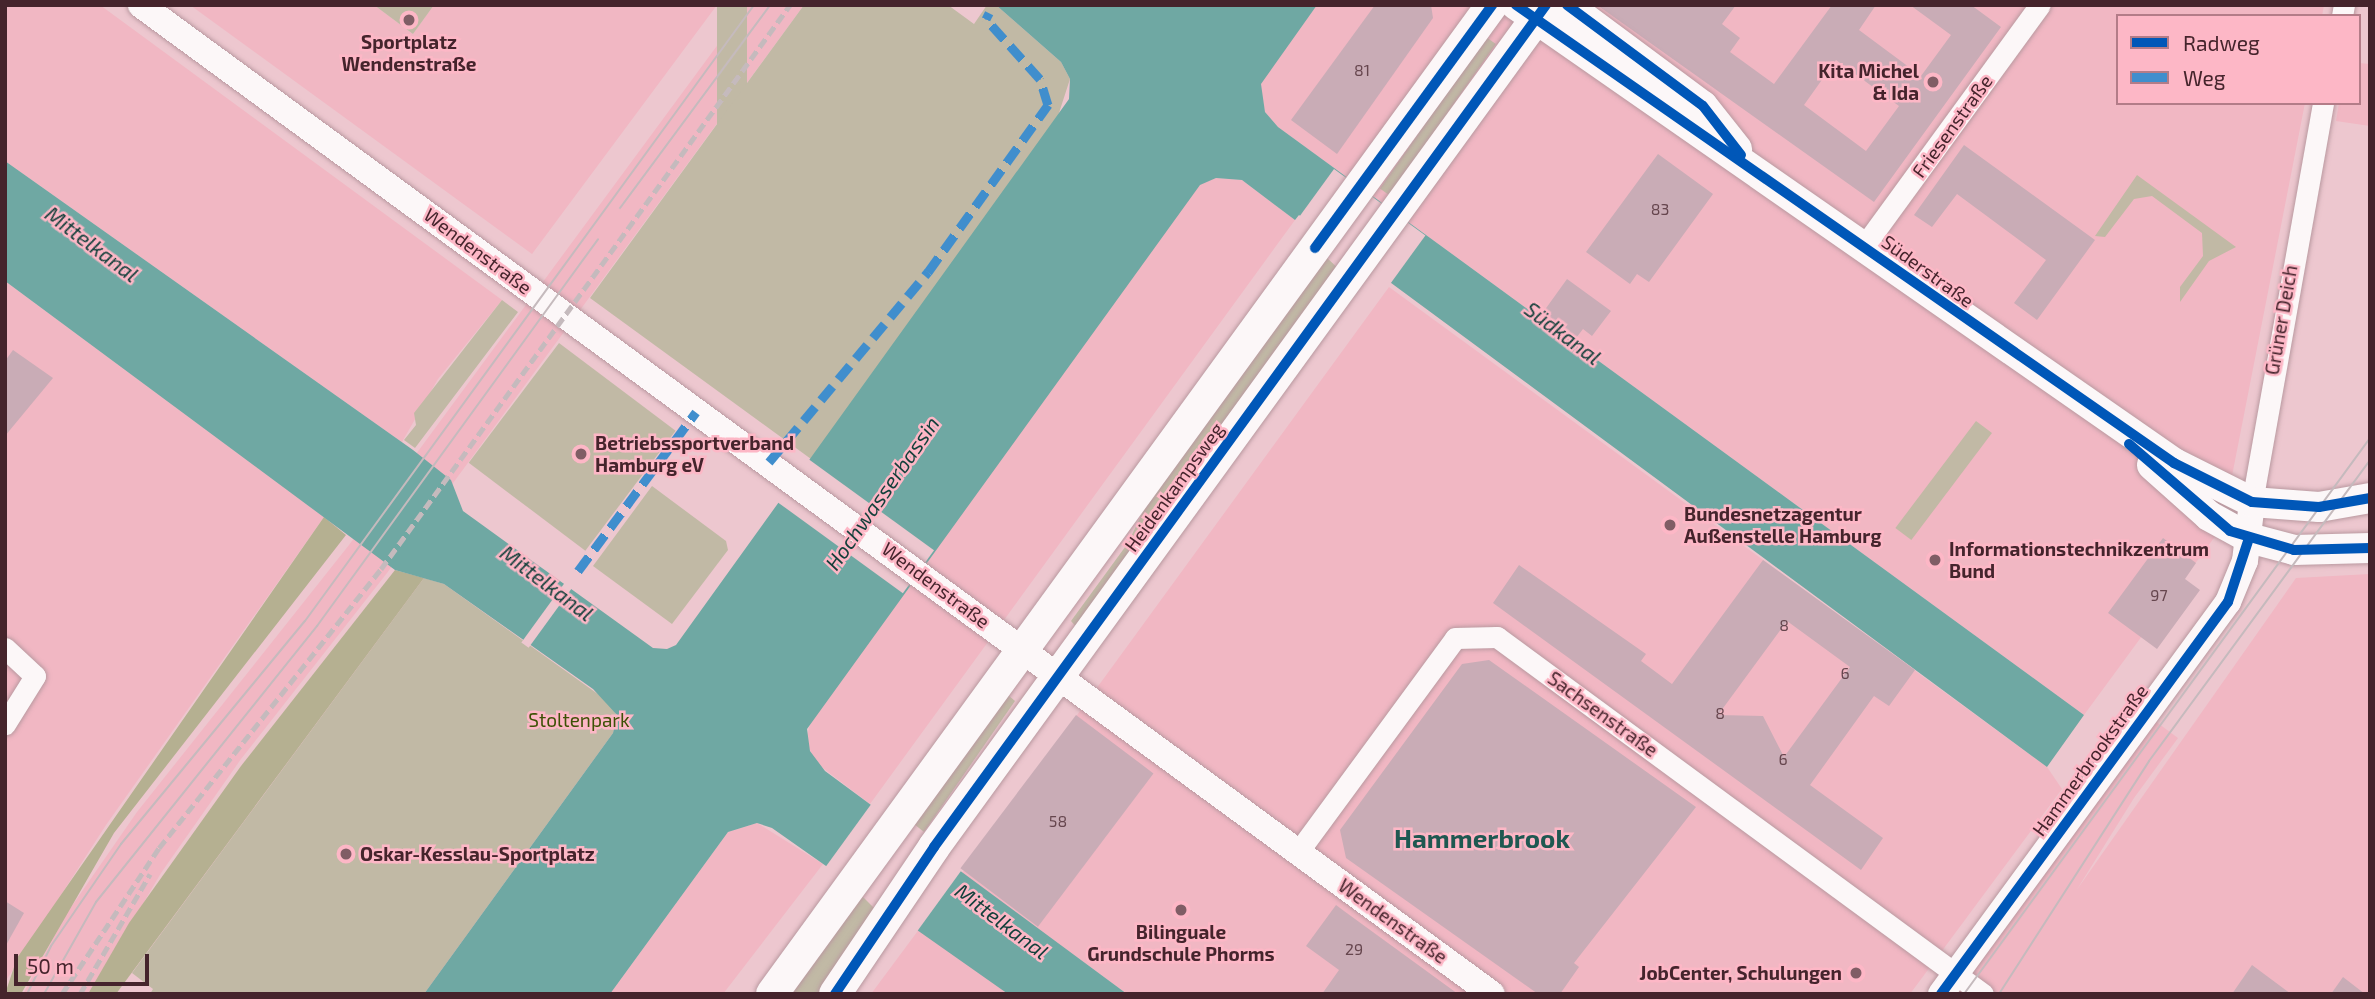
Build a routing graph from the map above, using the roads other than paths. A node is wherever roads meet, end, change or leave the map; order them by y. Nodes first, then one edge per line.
1 (141, 5) edge
2 (1492, 5) edge
3 (1567, 5) edge
4 (2040, 5) edge
5 (1533, 10) edge
6 (2323, 105) edge
7 (1745, 161) junction
8 (1864, 246) junction
9 (2090, 409) junction
10 (2370, 498) edge
11 (2252, 502) junction
12 (2249, 538) junction
13 (2370, 548) edge
14 (5, 648) edge
15 (1023, 649) junction
16 (1059, 675) junction
17 (5, 724) edge
18 (1298, 852) junction
19 (1957, 973) junction
20 (772, 994) edge
21 (835, 994) edge
22 (1492, 994) edge
23 (1941, 994) edge
24 (1983, 994) edge

1 - 15 street, Wendenstraße
2 - 15 main road, Heidenkampsweg
3 - 7 main road, Süderstraße
4 - 8 street, Friesenstraße
5 - 7 main road, Süderstraße
5 - 16 main road, Heidenkampsweg
6 - 11 street, Grüner Deich
7 - 8 main road, Süderstraße
8 - 9 main road, Süderstraße
9 - 11 main road, Süderstraße
9 - 12 main road, Süderstraße
10 - 11 main road, Süderstraße
11 - 12 street, Grüner Deich
12 - 13 main road, Süderstraße
12 - 19 street, Hammerbrookstraße
14 - 17 street
15 - 16 street, Wendenstraße
15 - 20 main road, Heidenkampsweg
16 - 18 street, Wendenstraße
16 - 21 main road, Heidenkampsweg
18 - 19 street, Sachsenstraße
18 - 22 street, Wendenstraße
19 - 23 street, Hammerbrookstraße
19 - 24 street

